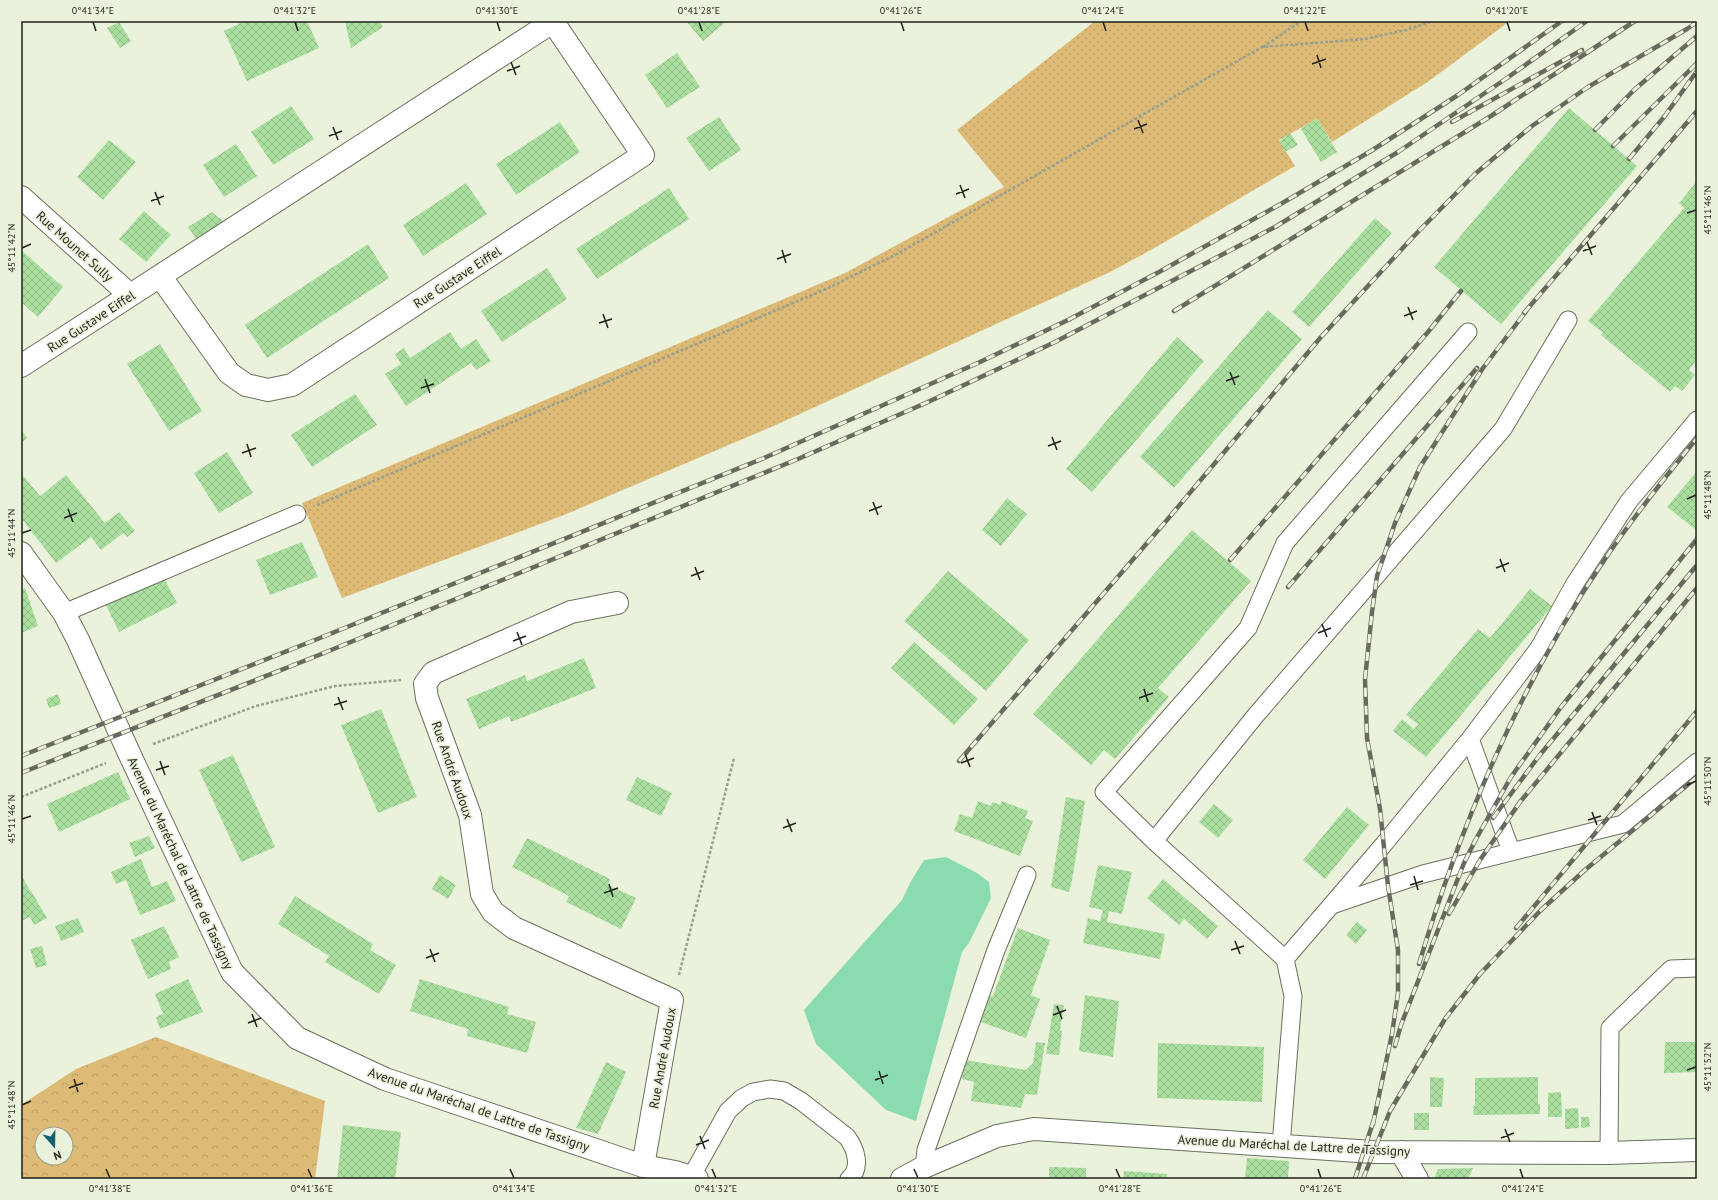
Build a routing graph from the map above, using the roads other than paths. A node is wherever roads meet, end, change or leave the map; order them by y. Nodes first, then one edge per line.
1 (553, 21) edge
2 (21, 197) edge
3 (160, 276) junction
4 (130, 295) junction
5 (1568, 320) dead end
6 (1468, 332) dead end
7 (21, 366) edge
8 (1697, 420) edge
9 (297, 514) road end
10 (21, 553) edge
11 (617, 603) dead end
12 (64, 613) junction
13 (1470, 739) junction
14 (1697, 762) edge
15 (1154, 841) junction
16 (1511, 851) junction
17 (1027, 875) dead end
18 (1332, 905) junction
19 (1285, 959) junction
20 (1697, 968) edge
21 (1281, 1146) junction
22 (1697, 1150) edge
23 (1401, 1152) junction
24 (1609, 1153) junction
25 (643, 1166) junction
26 (924, 1167) junction
27 (694, 1178) edge
28 (849, 1179) edge
29 (902, 1179) edge
30 (1417, 1179) edge

1 - 3 street, Rue Gustave Eiffel
1 - 3 street, Rue Gustave Eiffel
2 - 4 street, Rue Mounet Sully
3 - 4 street, Rue Gustave Eiffel
4 - 7 street, Rue Gustave Eiffel
5 - 15 lane
6 - 15 lane
8 - 13 lane
9 - 12 lane
10 - 12 street, Avenue du Maréchal de Lattre de Tassigny
11 - 25 street, Rue André Audoux
12 - 25 street, Avenue du Maréchal de Lattre de Tassigny
13 - 16 lane
13 - 18 lane
14 - 16 lane
15 - 19 lane
16 - 18 lane
17 - 26 lane
18 - 19 lane
19 - 21 lane
20 - 24 lane
21 - 23 street, Avenue du Maréchal de Lattre de Tassigny
21 - 26 street, Avenue du Maréchal de Lattre de Tassigny
22 - 24 street, Avenue du Maréchal de Lattre de Tassigny
23 - 24 street, Avenue du Maréchal de Lattre de Tassigny
23 - 30 street
25 - 27 street, Avenue du Maréchal de Lattre de Tassigny
26 - 29 street, Avenue du Maréchal de Lattre de Tassigny
27 - 28 lane

